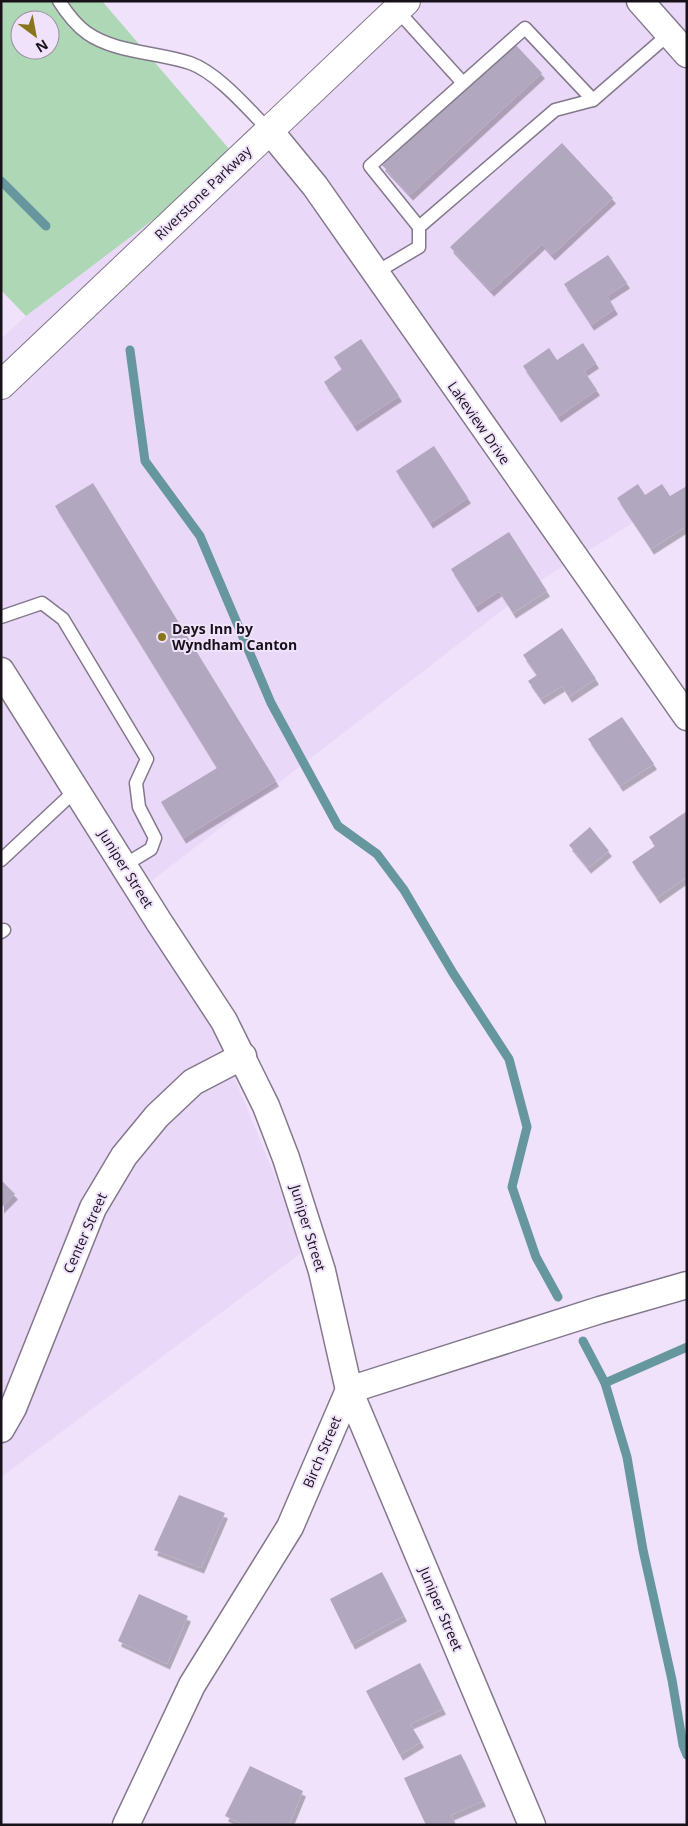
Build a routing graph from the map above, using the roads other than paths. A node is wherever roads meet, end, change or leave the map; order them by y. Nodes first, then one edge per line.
1 (58, 1) edge
2 (640, 1) edge
3 (402, 6) edge
4 (669, 34) junction
5 (687, 54) edge
6 (463, 83) junction
7 (593, 100) junction
8 (269, 130) junction
9 (419, 228) junction
10 (375, 273) junction
11 (1, 385) edge
12 (1, 617) edge
13 (1, 671) edge
14 (687, 717) edge
15 (76, 790) junction
16 (1, 860) edge
17 (123, 866) junction
18 (243, 1056) junction
19 (687, 1285) edge
20 (349, 1390) junction
21 (1, 1429) edge
22 (126, 1825) edge
23 (532, 1825) edge

1 - 8 lane
2 - 4 street
3 - 6 lane
3 - 8 main road, Riverstone Parkway
4 - 5 street
4 - 7 lane
6 - 7 lane
6 - 9 lane
7 - 9 lane
8 - 10 street, Lakeview Drive
8 - 11 main road, Riverstone Parkway
9 - 10 lane
10 - 14 street, Lakeview Drive
12 - 17 lane
13 - 15 street, Juniper Street
15 - 16 lane
15 - 17 street, Juniper Street
17 - 18 street, Juniper Street
18 - 20 street, Juniper Street
18 - 21 street, Center Street
19 - 20 street
20 - 22 street, Birch Street
20 - 23 street, Juniper Street

